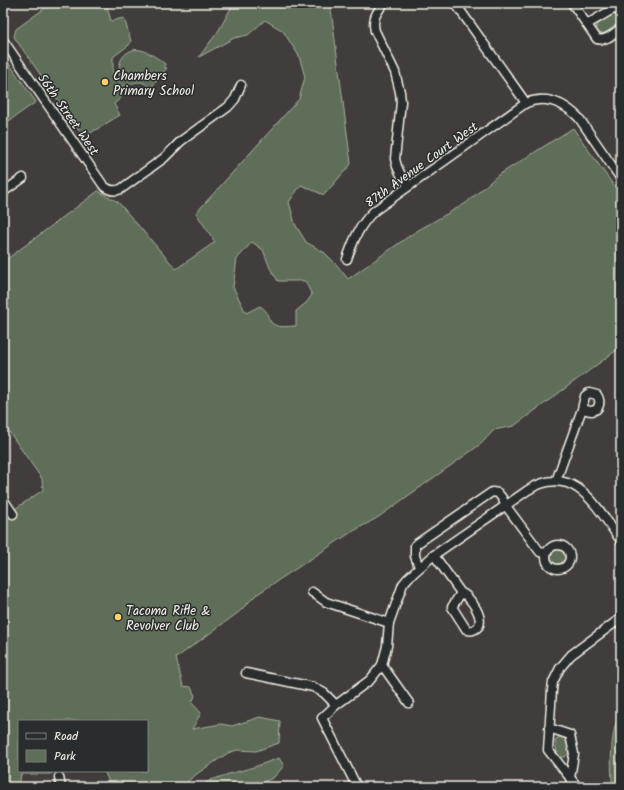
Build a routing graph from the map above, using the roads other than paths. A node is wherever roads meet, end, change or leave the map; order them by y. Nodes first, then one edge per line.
1 (384, 3) edge
2 (455, 3) edge
3 (572, 3) edge
4 (621, 14) edge
5 (586, 23) junction
6 (621, 28) edge
7 (3, 40) edge
8 (241, 85) dead end
9 (526, 103) junction
10 (23, 178) dead end
11 (621, 179) edge
12 (409, 186) junction
13 (3, 192) edge
14 (347, 259) dead end
15 (582, 409) dead end
16 (556, 481) junction
17 (3, 499) edge
18 (506, 506) junction
19 (13, 514) dead end
20 (621, 541) edge
21 (546, 553) dead end
22 (434, 555) junction
23 (419, 567) junction
24 (312, 592) dead end
25 (461, 593) dead end
26 (621, 618) edge
27 (389, 623) junction
28 (382, 665) junction
29 (246, 672) dead end
30 (409, 703) dead end
31 (336, 705) junction
32 (549, 728) junction
33 (59, 777) dead end
34 (61, 787) edge
35 (357, 787) edge

1 - 12 street
2 - 9 street
3 - 5 street
4 - 5 street
5 - 6 street
7 - 8 street, 56th Street West
9 - 11 street
9 - 12 street, 87th Avenue Court West
10 - 13 street
12 - 14 street, 87th Avenue Court West
15 - 16 street
16 - 18 street
16 - 20 street
17 - 19 street
18 - 21 street
18 - 22 street
18 - 23 street
22 - 23 street
22 - 25 street
23 - 27 street
24 - 27 street
26 - 32 street
27 - 28 street
28 - 30 street
28 - 31 street
29 - 31 street
31 - 35 street
32 - 32 street
33 - 34 street

